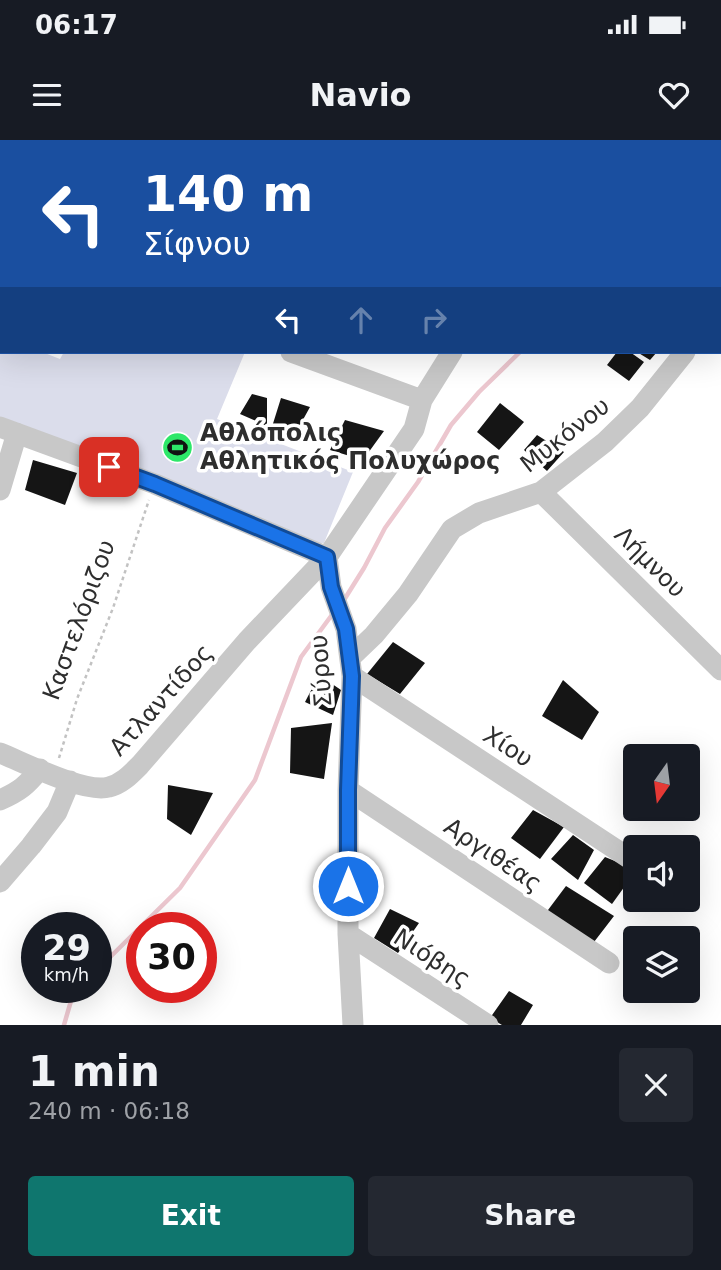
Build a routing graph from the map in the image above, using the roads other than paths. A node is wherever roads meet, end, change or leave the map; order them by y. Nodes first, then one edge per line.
1 (296, 354) edge
2 (451, 354) edge
3 (683, 354) edge
4 (422, 400) junction
5 (8, 430) edge
6 (0, 490) edge
7 (541, 492) junction
8 (327, 557) junction
9 (351, 667) junction
10 (721, 670) edge
11 (0, 753) edge
12 (54, 775) junction
13 (348, 790) junction
14 (0, 800) edge
15 (623, 854) edge
16 (0, 882) edge
17 (348, 934) junction
18 (609, 963) dead end
19 (354, 1025) edge
20 (488, 1025) edge

1 - 4 street
2 - 4 street
3 - 7 street, Μυκόνου
4 - 8 street
5 - 6 street
5 - 8 street
7 - 9 street, Μυκόνου
7 - 10 street, Λήμνου
8 - 9 street, Σύρου
8 - 12 street, Ατλαντίδος
9 - 13 street, Σύρου
9 - 15 street, Χίου
11 - 12 street, Ατλαντίδος
12 - 14 street
12 - 16 street
13 - 17 street, Σύρου
13 - 18 street, Αργιθέας
17 - 19 street, Σύρου
17 - 20 street, Νιόβης

